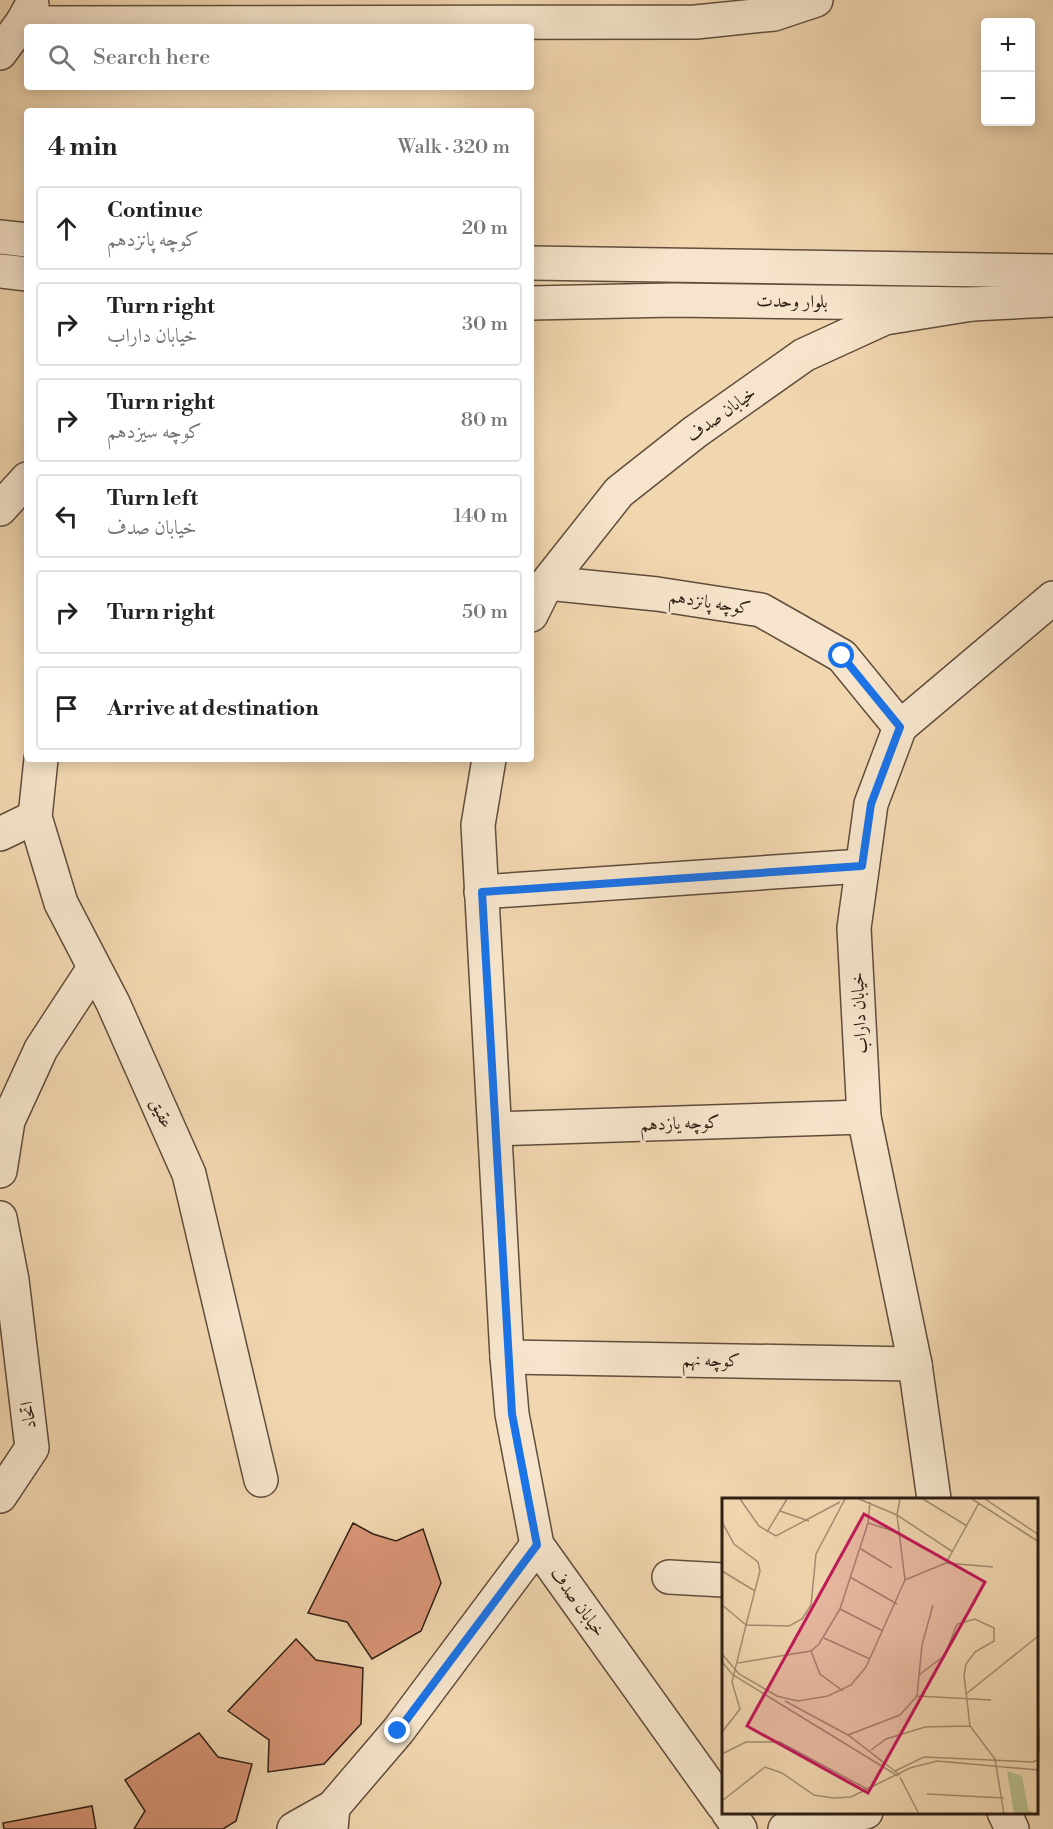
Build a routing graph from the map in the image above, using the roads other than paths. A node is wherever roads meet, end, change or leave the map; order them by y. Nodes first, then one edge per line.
1 (816, 0) edge
2 (28, 11) edge
3 (0, 53) edge
4 (0, 237) edge
5 (24, 240) edge
6 (534, 263) edge
7 (0, 271) edge
8 (1053, 271) edge
9 (24, 274) edge
10 (1053, 300) edge
11 (534, 303) edge
12 (972, 304) junction
13 (24, 482) edge
14 (0, 509) edge
15 (547, 583) junction
16 (1053, 598) edge
17 (534, 609) edge
18 (900, 727) junction
19 (41, 762) edge
20 (488, 762) edge
21 (35, 818) junction
22 (0, 834) edge
23 (862, 866) junction
24 (482, 892) junction
25 (94, 968) junction
26 (864, 1117) junction
27 (495, 1129) junction
28 (0, 1171) edge
29 (0, 1218) edge
30 (507, 1357) junction
31 (915, 1364) junction
32 (261, 1480) dead end
33 (0, 1496) edge
34 (934, 1498) edge
35 (537, 1545) junction
36 (669, 1577) dead end
37 (722, 1580) edge
38 (722, 1804) edge
39 (729, 1814) edge
40 (856, 1814) edge
41 (1005, 1814) edge
42 (332, 1818) edge
43 (294, 1829) edge
44 (740, 1829) edge
45 (785, 1829) edge
46 (1012, 1829) edge

1 - 2 street
2 - 3 street
4 - 5 street
6 - 8 street, بلوار وحدت
7 - 9 street
10 - 12 street, بلوار وحدت
11 - 12 street, بلوار وحدت
12 - 15 street, خیابان صدف
13 - 14 street
15 - 17 street, خیابان صدف
15 - 18 street, کوچه پانزدهم
16 - 18 street, خیابان داراب
18 - 23 street, خیابان داراب
19 - 21 street, عقیق
20 - 24 street, خیابان صدف
21 - 22 street
21 - 25 street, عقیق
23 - 24 street
23 - 26 street, خیابان داراب
24 - 27 street, خیابان صدف
25 - 28 street
25 - 32 street, عقیق
26 - 27 street, کوچه یازدهم
26 - 31 street, خیابان داراب
27 - 30 street, خیابان صدف
29 - 33 street, اتحاد
30 - 31 street, کوچه نهم
30 - 35 street, خیابان صدف
31 - 34 street, خیابان داراب
35 - 38 street, خیابان صدف
35 - 42 street
36 - 37 street
39 - 44 street
40 - 45 street
41 - 46 street
42 - 43 street

